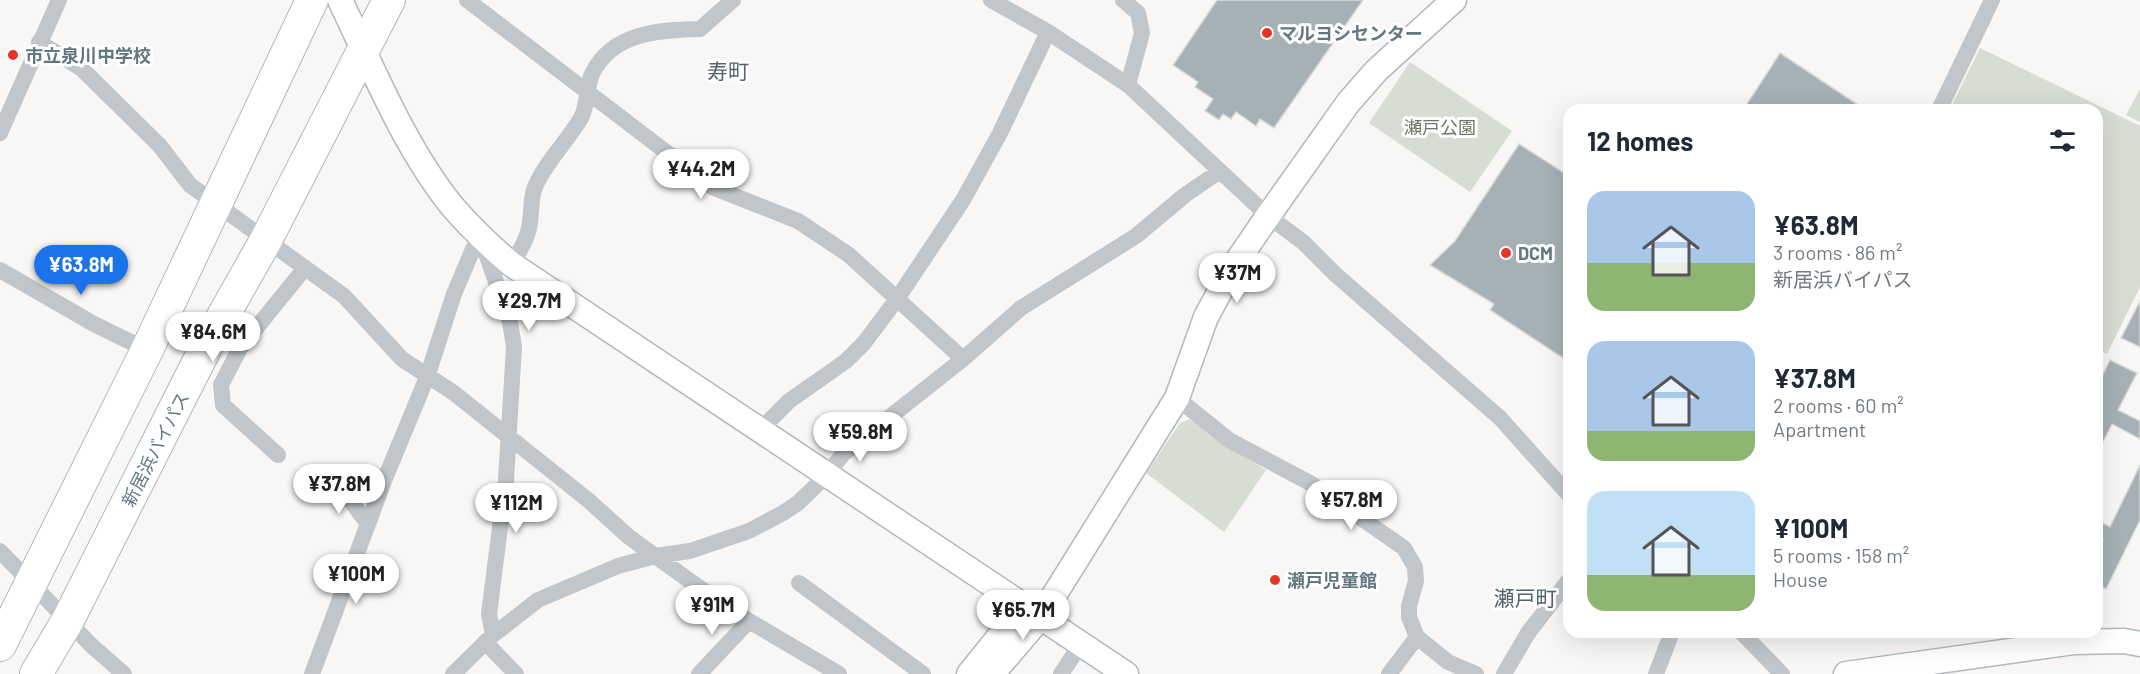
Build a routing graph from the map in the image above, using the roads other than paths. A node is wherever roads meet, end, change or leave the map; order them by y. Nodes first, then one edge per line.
1 (59, 0) edge
2 (312, 0) edge
3 (340, 0) edge
4 (389, 0) edge
5 (467, 0) edge
6 (733, 0) edge
7 (991, 0) edge
8 (1123, 0) edge
9 (1454, 0) edge
10 (1992, 0) edge
11 (1048, 32) junction
12 (39, 42) junction
13 (364, 51) junction
14 (1128, 85) junction
15 (587, 91) junction
16 (1943, 104) edge
17 (0, 133) edge
18 (1220, 171) junction
19 (214, 204) junction
20 (1268, 216) junction
21 (481, 238) junction
22 (266, 240) junction
23 (511, 264) junction
24 (305, 268) junction
25 (0, 270) edge
26 (897, 299) junction
27 (147, 350) junction
28 (963, 359) junction
29 (427, 377) junction
30 (1177, 398) junction
31 (760, 430) junction
32 (508, 435) junction
33 (278, 455) dead end
34 (826, 476) junction
35 (338, 484) dead end
36 (1563, 488) edge
37 (368, 524) junction
38 (0, 551) edge
39 (655, 556) junction
40 (31, 580) junction
41 (799, 584) dead end
42 (1563, 588) edge
43 (1001, 592) junction
44 (1040, 618) junction
45 (68, 620) junction
46 (749, 621) junction
47 (1417, 637) junction
48 (489, 638) junction
49 (1670, 638) edge
50 (1747, 638) edge
51 (1081, 644) junction
52 (2140, 644) edge
53 (0, 645) edge
54 (120, 672) edge
55 (1473, 673) edge
56 (36, 674) edge
57 (312, 674) edge
58 (453, 674) edge
59 (516, 674) edge
60 (699, 674) edge
61 (839, 674) edge
62 (923, 674) edge
63 (969, 674) edge
64 (992, 674) edge
65 (1061, 674) edge
66 (1126, 674) edge
67 (1389, 674) edge
68 (1504, 674) edge
69 (1656, 674) edge
70 (1782, 674) edge
71 (1846, 674) edge

1 - 12 street
2 - 19 highway
3 - 13 street
4 - 13 highway, 新居浜バイパス
5 - 15 street
6 - 15 street
7 - 11 street
8 - 14 street
9 - 20 street
10 - 16 street
11 - 14 street
11 - 26 street
12 - 17 street
12 - 19 street
13 - 21 street
13 - 22 highway, 新居浜バイパス
14 - 18 street
15 - 23 street
15 - 26 street
18 - 20 street
18 - 28 street
19 - 22 street
19 - 27 highway
20 - 30 street
20 - 36 street
21 - 23 street
21 - 29 street
21 - 32 street
22 - 24 street
22 - 45 highway, 新居浜バイパス
23 - 31 street
24 - 29 street
24 - 33 street
25 - 27 street
26 - 28 street
26 - 31 street
27 - 40 highway
28 - 34 street
29 - 32 street
29 - 37 street
30 - 44 street
30 - 47 street
31 - 34 street
32 - 39 street
32 - 48 street
34 - 39 street
34 - 43 street
35 - 37 street
37 - 57 street
38 - 40 street
39 - 46 street
39 - 48 street
40 - 45 street
40 - 53 highway
41 - 62 street
42 - 68 street
43 - 44 street
43 - 63 street
44 - 51 street
44 - 64 street
45 - 54 street
45 - 56 highway, 新居浜バイパス
46 - 60 street
46 - 61 street
47 - 55 street
47 - 67 street
48 - 58 street
48 - 59 street
49 - 69 street
50 - 70 street
51 - 65 street
51 - 66 street
52 - 71 street

